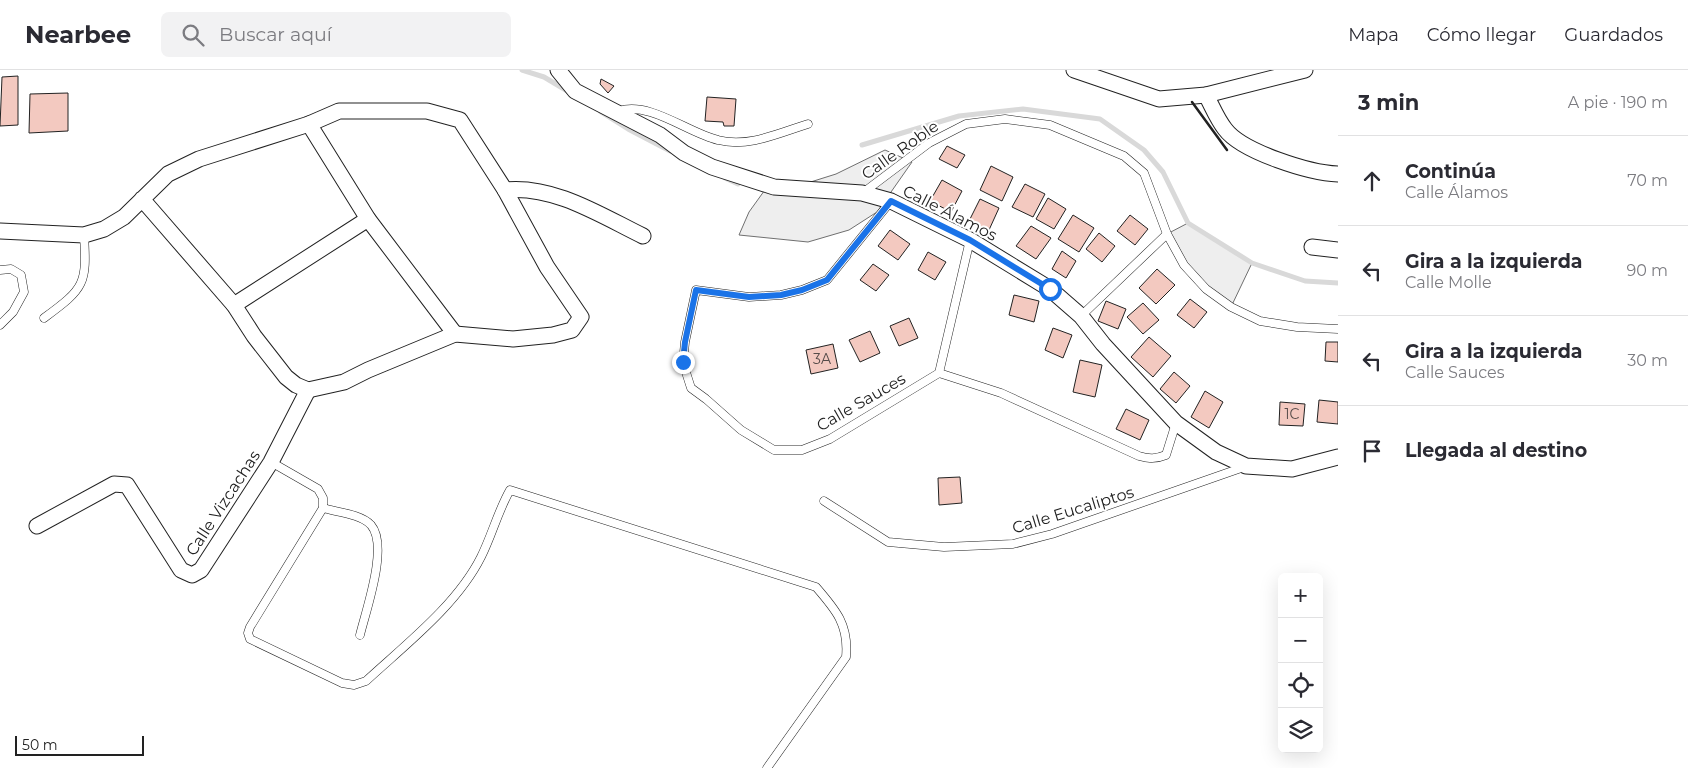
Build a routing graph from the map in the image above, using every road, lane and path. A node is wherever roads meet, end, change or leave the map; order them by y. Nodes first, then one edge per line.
1 (558, 70) edge
2 (1074, 70) edge
3 (1305, 70) edge
4 (1206, 95) junction
5 (615, 113) junction
6 (309, 124) junction
7 (808, 124) dead end
8 (1338, 174) edge
9 (505, 190) junction
10 (862, 193) junction
11 (142, 199) junction
12 (891, 201) junction
13 (368, 219) junction
14 (0, 231) edge
15 (1167, 234) junction
16 (84, 235) junction
17 (643, 236) dead end
18 (970, 240) junction
19 (1312, 247) dead end
20 (1338, 250) edge
21 (0, 270) edge
22 (234, 305) junction
23 (1081, 316) junction
24 (44, 318) dead end
25 (0, 325) edge
26 (1338, 329) edge
27 (456, 334) junction
28 (938, 373) junction
29 (308, 390) junction
30 (1176, 423) junction
31 (1338, 457) edge
32 (271, 462) junction
33 (1246, 466) junction
34 (824, 501) dead end
35 (323, 508) junction
36 (37, 526) dead end
37 (360, 635) dead end
38 (767, 768) edge

1 - 5 street, Calle Álamos
2 - 4 street
3 - 4 street
4 - 8 street
5 - 7 lane
5 - 10 street, Calle Álamos
6 - 9 street
6 - 11 street
6 - 13 street
9 - 17 street
9 - 27 street
10 - 12 street, Calle Álamos
10 - 15 lane, Calle Roble
11 - 16 street
11 - 22 street
12 - 18 street, Calle Álamos
12 - 28 lane, Calle Sauces
13 - 22 street
13 - 27 street
14 - 16 street
15 - 23 lane
15 - 26 lane, Calle Roble
16 - 24 lane
18 - 23 street, Calle Álamos
18 - 28 lane
19 - 20 street
21 - 25 lane
22 - 29 street
23 - 30 street, Calle Álamos
27 - 29 street
28 - 30 lane
29 - 32 street, Calle Vizcachas
30 - 33 street, Calle Álamos
31 - 33 street, Calle Álamos
32 - 35 lane
32 - 36 street, Calle Vizcachas
33 - 34 lane, Calle Eucaliptos
35 - 37 lane
35 - 38 lane

